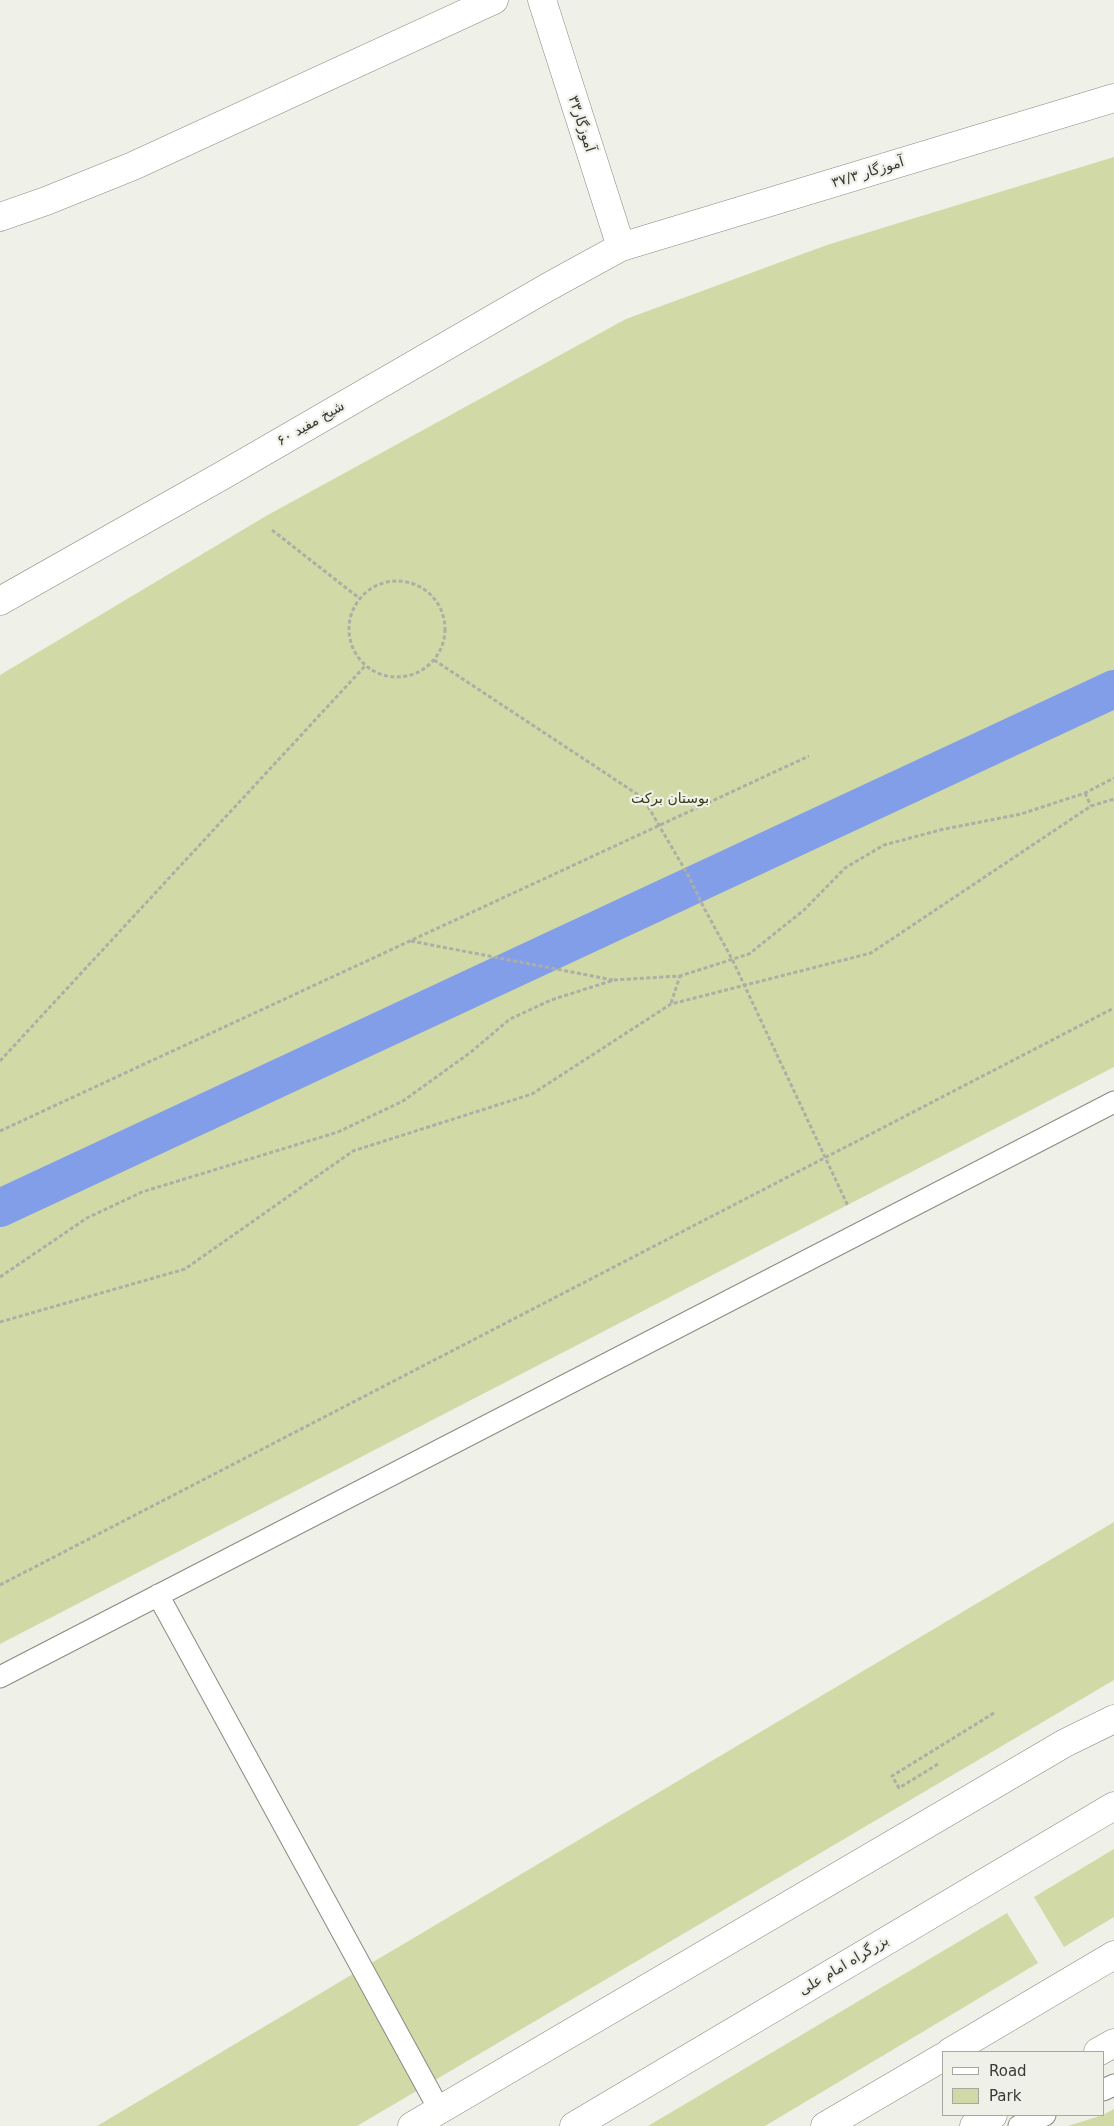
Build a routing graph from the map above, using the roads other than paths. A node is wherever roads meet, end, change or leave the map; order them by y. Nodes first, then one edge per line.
1 (494, 0) edge
2 (542, 0) edge
3 (1114, 98) edge
4 (0, 217) edge
5 (621, 247) junction
6 (0, 601) edge
7 (1114, 1102) edge
8 (158, 1595) junction
9 (0, 1677) edge
10 (1114, 1719) edge
11 (1114, 1806) edge
12 (1114, 1955) edge
13 (1114, 2043) edge
14 (952, 2051) edge
15 (1100, 2051) edge
16 (942, 2058) edge
17 (439, 2109) junction
18 (991, 2116) edge
19 (1043, 2116) edge
20 (412, 2126) edge
21 (574, 2126) edge
22 (826, 2126) edge
23 (974, 2126) edge
24 (1019, 2126) edge

1 - 4 main road
2 - 5 main road, آموزگار۳۳
3 - 5 main road, آموزگار ۳۷/۳
5 - 6 main road, شیخ مفید ۶۰
7 - 8 lane
8 - 9 lane
8 - 17 lane
10 - 17 main road
11 - 21 main road, بزرگراه امام علی
12 - 14 main road
13 - 15 main road
16 - 22 main road
17 - 20 main road
18 - 23 main road
19 - 24 lane

